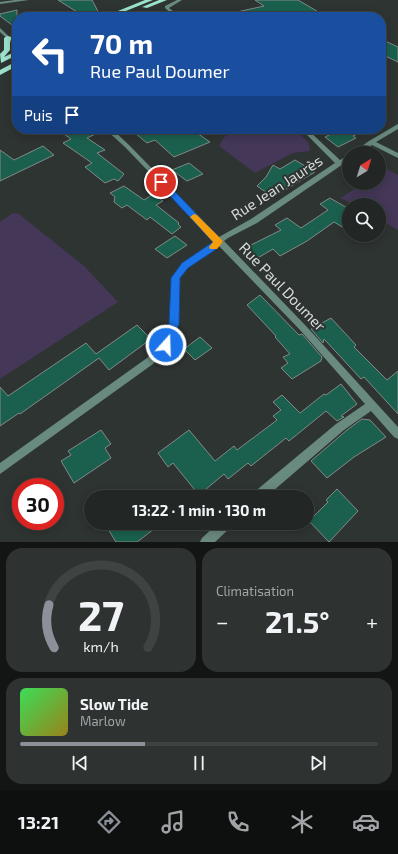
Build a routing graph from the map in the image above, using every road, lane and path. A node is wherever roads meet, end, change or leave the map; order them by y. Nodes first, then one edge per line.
1 (27, 0) edge
2 (150, 0) edge
3 (164, 0) edge
4 (180, 0) edge
5 (0, 3) edge
6 (119, 12) edge
7 (134, 12) edge
8 (173, 12) edge
9 (0, 29) edge
10 (8, 38) junction
11 (12, 39) edge
12 (12, 42) edge
13 (12, 56) edge
14 (0, 58) edge
15 (0, 62) edge
16 (12, 62) edge
17 (12, 66) edge
18 (0, 68) edge
19 (12, 70) edge
20 (0, 74) edge
21 (398, 126) edge
22 (386, 133) edge
23 (114, 134) edge
24 (309, 134) edge
25 (384, 134) edge
26 (371, 142) junction
27 (365, 146) edge
28 (398, 156) edge
29 (342, 161) edge
30 (339, 163) junction
31 (219, 242) junction
32 (372, 405) junction
33 (398, 434) edge
34 (0, 469) edge
35 (265, 490) edge
36 (219, 530) edge
37 (206, 542) edge

1 - 5 street
2 - 6 main road
3 - 7 main road
4 - 8 street
9 - 10 street
10 - 11 main road
10 - 12 street
10 - 14 main road
13 - 15 main road
16 - 18 main road
17 - 20 main road
19 - 20 main road
21 - 22 street
23 - 31 street, Rue Paul Doumer
24 - 30 street
25 - 26 street
26 - 27 street
26 - 28 street
29 - 30 street, Rue Jean Jaurès
30 - 31 street, Rue Jean Jaurès
31 - 32 street, Rue Paul Doumer
31 - 34 street, Rue Jean Jaurès
32 - 33 street, Rue Paul Doumer
32 - 35 street
36 - 37 street

